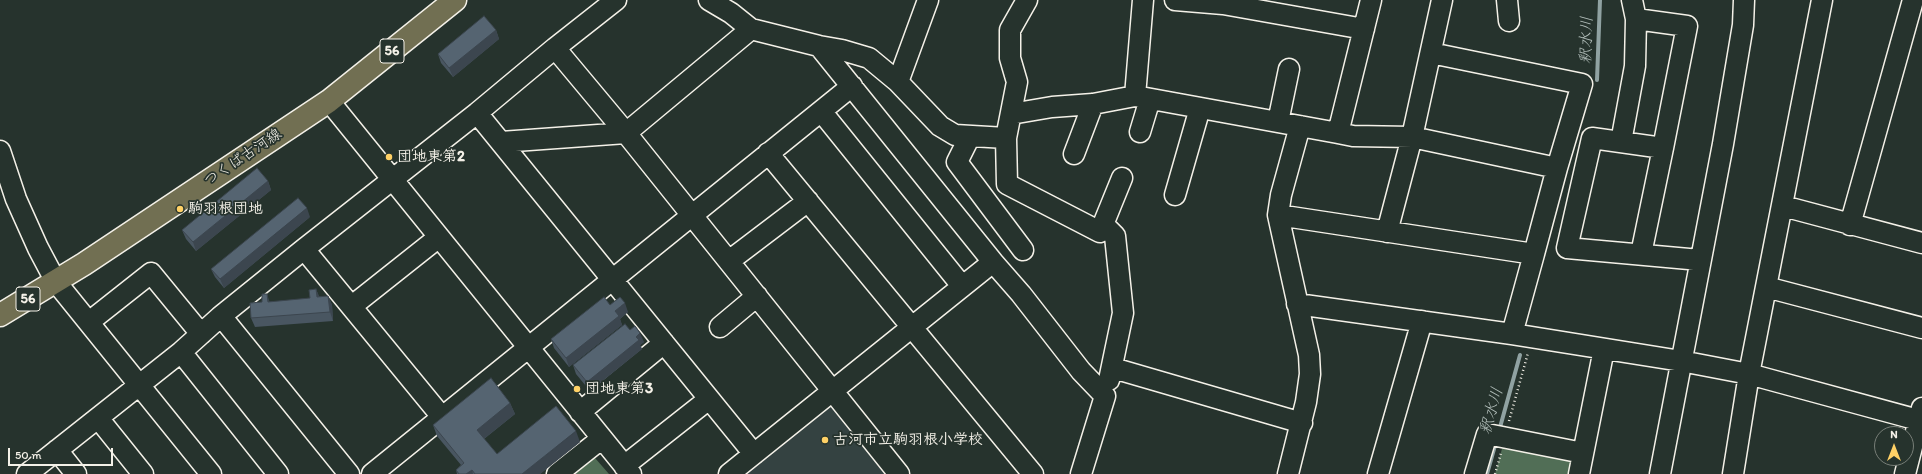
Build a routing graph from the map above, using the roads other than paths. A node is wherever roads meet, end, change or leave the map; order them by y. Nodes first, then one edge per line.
1 (455, 0) edge
2 (616, 0) edge
3 (709, 0) edge
4 (928, 0) edge
5 (1027, 0) edge
6 (1143, 0) edge
7 (1175, 0) edge
8 (1371, 0) edge
9 (1442, 0) edge
10 (1507, 0) edge
11 (1632, 0) edge
12 (1744, 0) edge
13 (1822, 0) edge
14 (1912, 0) edge
15 (1636, 19) junction
16 (1508, 21) dead end
17 (751, 29) junction
18 (1364, 29) junction
19 (819, 46) junction
20 (555, 48) junction
21 (1432, 53) junction
22 (1289, 69) dead end
23 (898, 82) junction
24 (852, 86) junction
25 (1142, 97) junction
26 (329, 101) junction
27 (1093, 104) junction
28 (1200, 108) junction
29 (821, 111) junction
30 (477, 113) junction
31 (1011, 114) junction
32 (1278, 122) junction
33 (1300, 126) junction
34 (1140, 132) dead end
35 (626, 133) junction
36 (1338, 134) junction
37 (970, 136) junction
38 (1006, 138) junction
39 (1412, 138) junction
40 (501, 142) junction
41 (1621, 142) junction
42 (1663, 148) junction
43 (0, 151) edge
44 (768, 153) junction
45 (1074, 154) dead end
46 (1557, 168) junction
47 (1122, 178) dead end
48 (392, 179) junction
49 (1175, 195) dead end
50 (808, 201) junction
51 (1783, 206) junction
52 (1278, 215) junction
53 (691, 216) junction
54 (1103, 224) junction
55 (1850, 225) junction
56 (1387, 232) junction
57 (439, 237) junction
58 (1922, 243) edge
59 (304, 249) junction
60 (1023, 250) dead end
61 (1534, 254) junction
62 (1641, 254) junction
63 (1700, 260) junction
64 (729, 261) junction
65 (993, 262) junction
66 (614, 280) junction
67 (56, 282) junction
68 (962, 286) junction
69 (1766, 288) junction
70 (757, 296) junction
71 (1297, 304) junction
72 (352, 306) junction
73 (0, 315) edge
74 (222, 316) junction
75 (1422, 321) junction
76 (88, 322) junction
77 (720, 327) dead end
78 (912, 328) junction
79 (1922, 328) edge
80 (201, 334) junction
81 (1512, 334) junction
82 (664, 343) junction
83 (528, 348) junction
84 (1604, 349) junction
85 (181, 352) junction
86 (1681, 361) junction
87 (1113, 368) junction
88 (1749, 374) junction
89 (139, 385) junction
90 (832, 392) junction
91 (1104, 396) junction
92 (709, 399) junction
93 (580, 412) junction
94 (1921, 416) edge
95 (442, 417) junction
96 (98, 418) junction
97 (1302, 423) junction
98 (601, 439) junction
99 (57, 450) junction
100 (1583, 453) junction
101 (754, 454) junction
102 (627, 470) edge
103 (374, 473) edge
104 (27, 474) edge
105 (76, 474) edge
106 (143, 474) edge
107 (210, 474) edge
108 (278, 474) edge
109 (349, 474) edge
110 (557, 474) edge
111 (729, 474) edge
112 (899, 474) edge
113 (1033, 474) edge
114 (1081, 474) edge
115 (1288, 474) edge
116 (1378, 474) edge
117 (1475, 474) edge
118 (1578, 474) edge
119 (1660, 474) edge
120 (1733, 474) edge
121 (1905, 474) edge

1 - 26 main road, つくば古河線 / 56
2 - 20 street
3 - 17 street
4 - 23 street
5 - 31 street
6 - 25 street
7 - 18 street
8 - 18 street
9 - 21 street
10 - 16 street
11 - 15 street
12 - 63 street
13 - 51 street
14 - 55 street
15 - 41 street
15 - 42 street
17 - 19 street
17 - 35 street
18 - 36 street
19 - 23 street
19 - 24 street
20 - 30 street
20 - 35 street
21 - 39 street
21 - 46 street
22 - 32 street
23 - 37 street
24 - 29 street
24 - 65 street
25 - 27 street
25 - 28 street
25 - 34 street
26 - 48 street
26 - 67 main road, つくば古河線 / 56
27 - 31 street
27 - 45 street
28 - 32 street
28 - 49 street
29 - 44 street
29 - 68 street
30 - 40 street
30 - 48 street
31 - 38 street
32 - 33 street
33 - 36 street
33 - 52 street
35 - 40 street
35 - 53 street
36 - 39 street
37 - 38 street
37 - 60 street
38 - 54 street
39 - 46 street
39 - 56 street
40 - 66 street
41 - 42 street
41 - 62 street
42 - 62 street
43 - 67 street
44 - 50 street
44 - 53 street
46 - 61 street
47 - 54 street
48 - 57 street
48 - 59 street
50 - 64 street
50 - 78 street
51 - 55 street
51 - 69 street
52 - 56 street
52 - 71 street
53 - 64 street
53 - 66 street
54 - 87 street
55 - 58 street
56 - 61 street
57 - 72 street
57 - 83 street
59 - 72 street
59 - 74 street
61 - 81 street
62 - 63 street
63 - 86 street
64 - 70 street
65 - 68 street
65 - 91 street
66 - 82 street
66 - 83 street
67 - 73 main road, つくば古河線 / 56
67 - 76 street
68 - 78 street
69 - 79 street
69 - 88 street
70 - 77 street
70 - 90 street
71 - 75 street
71 - 97 street
72 - 95 street
74 - 80 street
74 - 109 street
75 - 81 street
75 - 116 street
76 - 80 street
76 - 89 street
78 - 90 street
78 - 113 street
80 - 85 street
81 - 84 street
82 - 92 street
82 - 93 street
83 - 93 street
83 - 95 street
84 - 86 street
84 - 100 street
85 - 89 street
85 - 108 street
86 - 88 street
86 - 119 street
87 - 91 street
87 - 97 street
88 - 94 street
88 - 120 street
89 - 96 street
89 - 107 street
90 - 101 street
90 - 112 street
91 - 114 street
92 - 101 street
92 - 102 street
93 - 98 street
94 - 121 street
95 - 103 street
96 - 99 street
96 - 106 street
97 - 115 street
98 - 102 street
98 - 110 street
99 - 104 street
99 - 105 street
100 - 117 street
100 - 118 street
101 - 111 street

